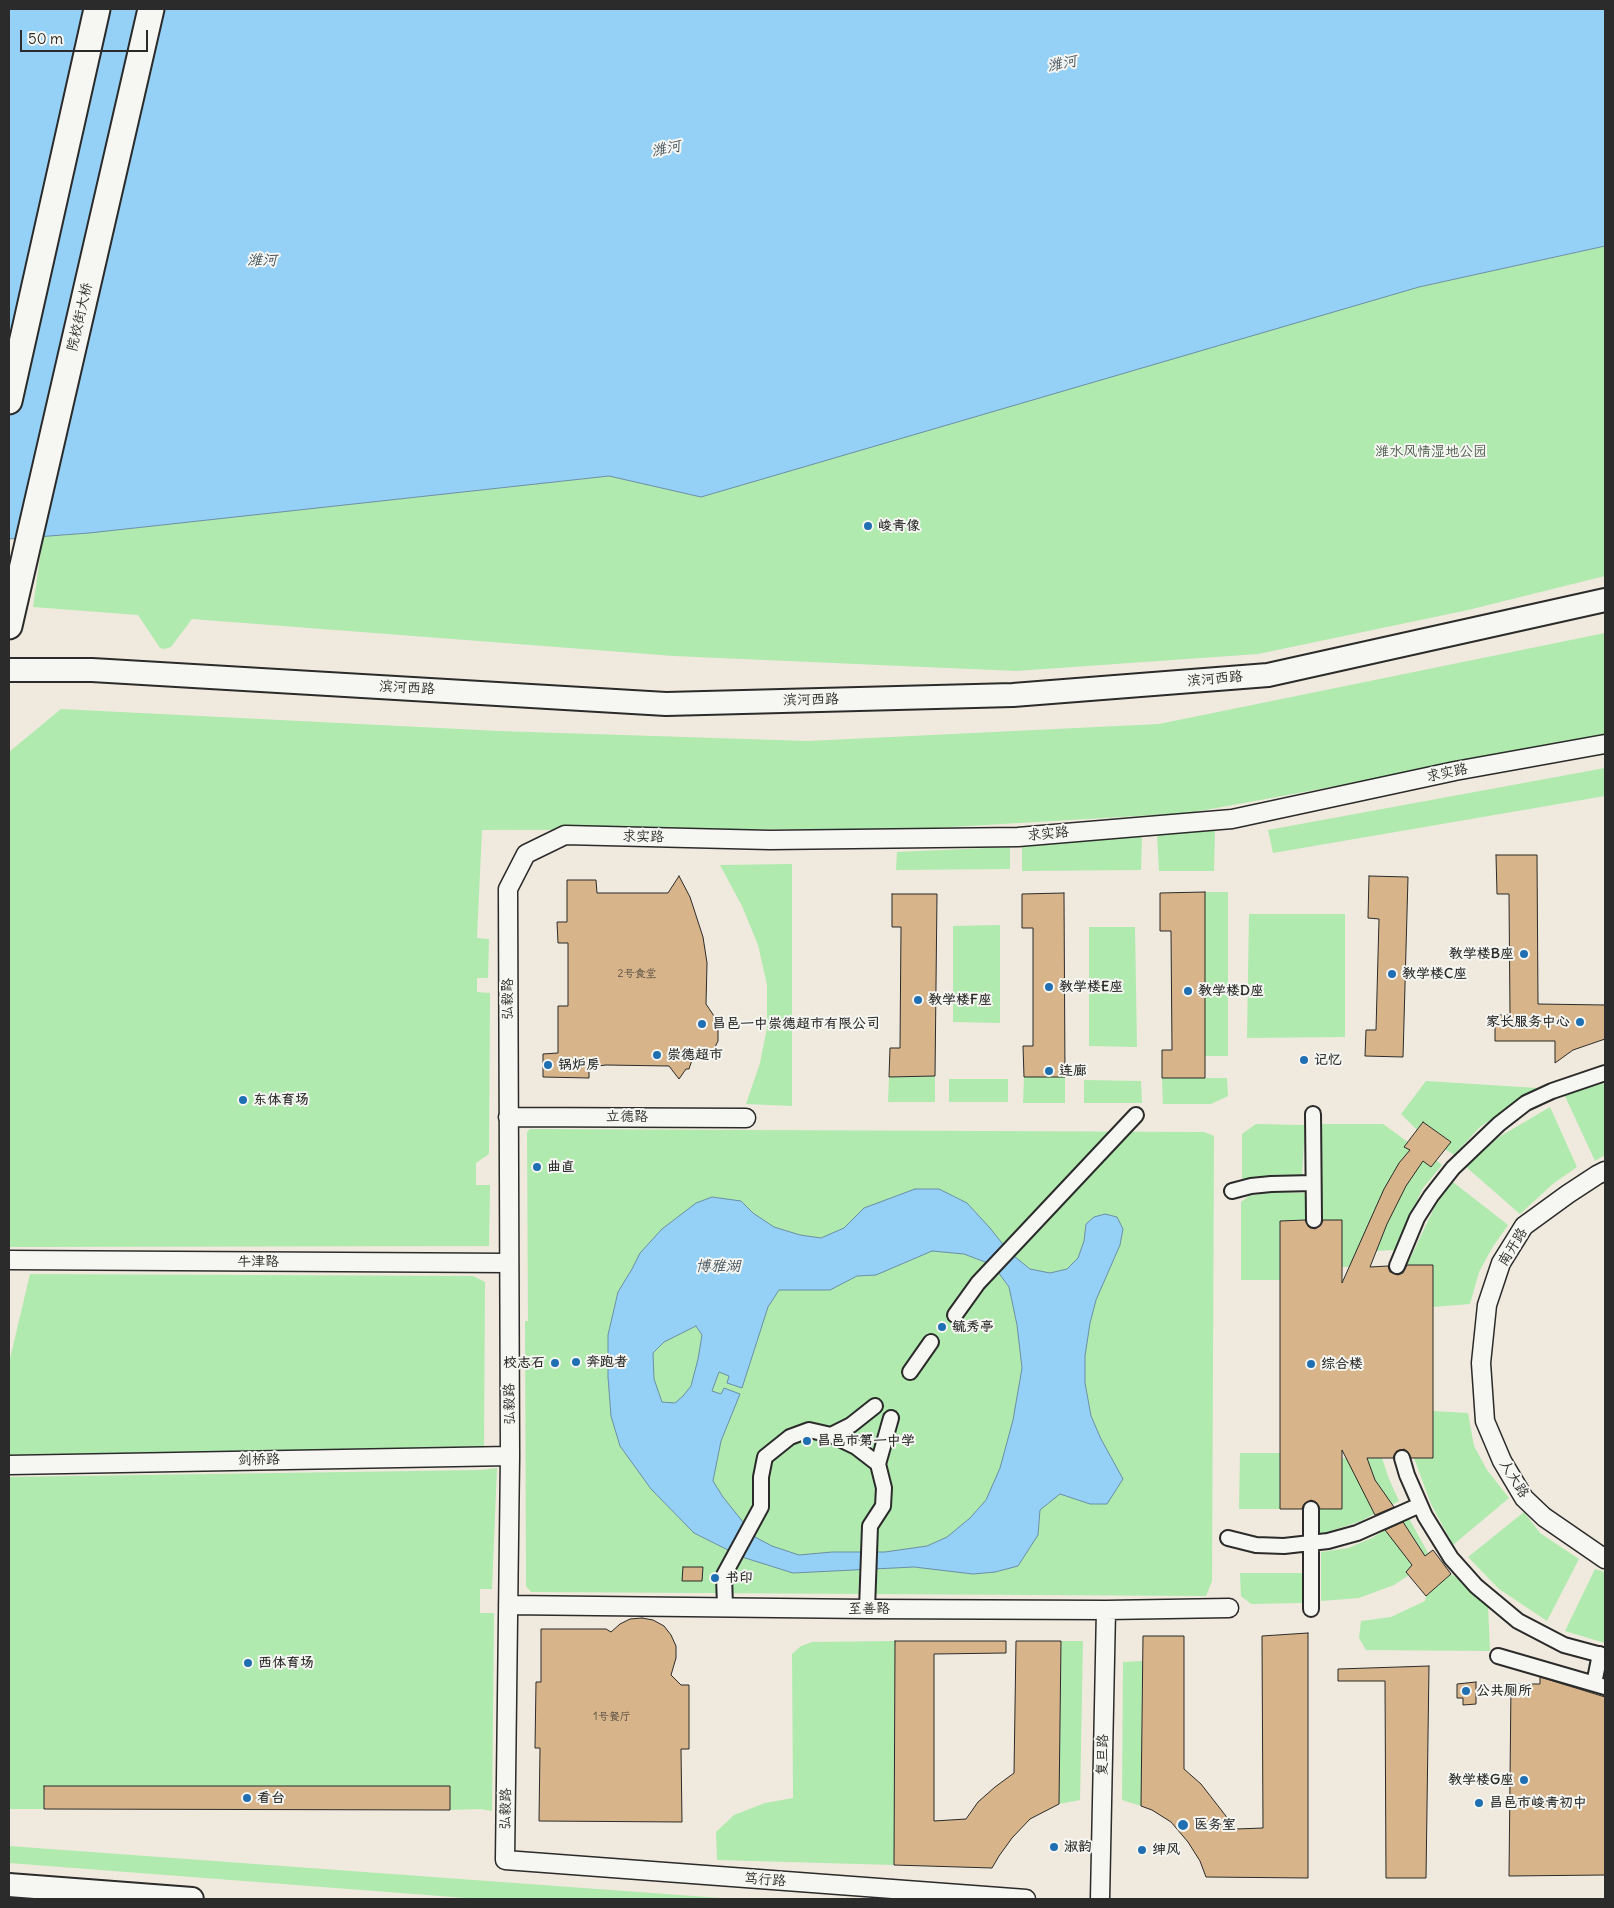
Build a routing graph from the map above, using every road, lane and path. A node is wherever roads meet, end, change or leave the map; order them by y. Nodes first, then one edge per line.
1 (97, 9) edge
2 (151, 9) edge
3 (9, 401) edge
4 (1605, 600) edge
5 (9, 625) edge
6 (9, 670) edge
7 (1605, 744) edge
8 (508, 889) joint
9 (1605, 1072) edge
10 (1313, 1114) dead end
11 (1136, 1115) dead end
12 (508, 1116) junction
13 (746, 1118) dead end
14 (1605, 1171) edge
15 (1314, 1183) junction
16 (1232, 1191) dead end
17 (1314, 1220) dead end
18 (9, 1260) edge
19 (508, 1263) junction
20 (1397, 1266) dead end
21 (955, 1315) dead end
22 (931, 1342) dead end
23 (1481, 1363) joint
24 (910, 1372) dead end
25 (875, 1406) dead end
26 (891, 1418) dead end
27 (831, 1435) junction
28 (510, 1456) junction
29 (1402, 1458) dead end
30 (9, 1464) edge
31 (878, 1464) junction
32 (1420, 1504) junction
33 (1311, 1509) dead end
34 (1228, 1538) dead end
35 (1312, 1543) junction
36 (1605, 1559) edge
37 (508, 1605) junction
38 (725, 1607) junction
39 (1229, 1608) dead end
40 (868, 1609) junction
41 (1311, 1609) dead end
42 (1106, 1610) junction
43 (1603, 1655) edge
44 (1498, 1656) dead end
45 (1599, 1686) edge
46 (505, 1860) joint
47 (9, 1885) edge
48 (192, 1899) edge
49 (1026, 1899) edge
50 (1100, 1899) edge

1 - 3 main road
2 - 5 main road, 院校街大桥
4 - 6 street, 滨河西路
7 - 8 street, 求实路
8 - 12 street, 弘毅路
9 - 20 street
10 - 15 street
11 - 21 street
12 - 13 street, 立德路
12 - 19 street, 弘毅路
14 - 23 street, 南开路
15 - 16 street
15 - 17 street
18 - 19 street, 牛津路
19 - 28 street, 弘毅路
22 - 24 street
23 - 36 street, 人大路
25 - 27 street
26 - 31 street
27 - 31 street
27 - 38 street
28 - 30 street, 剑桥路
28 - 37 street, 弘毅路
29 - 32 street
31 - 40 street
32 - 35 street
32 - 43 street
33 - 35 street
34 - 35 street
35 - 41 street
37 - 38 street, 至善路
37 - 46 street, 弘毅路
38 - 40 street, 至善路
39 - 42 street, 至善路
40 - 42 street, 至善路
42 - 50 street, 复旦路
43 - 45 street
44 - 45 street
46 - 49 street, 笃行路
47 - 48 street

